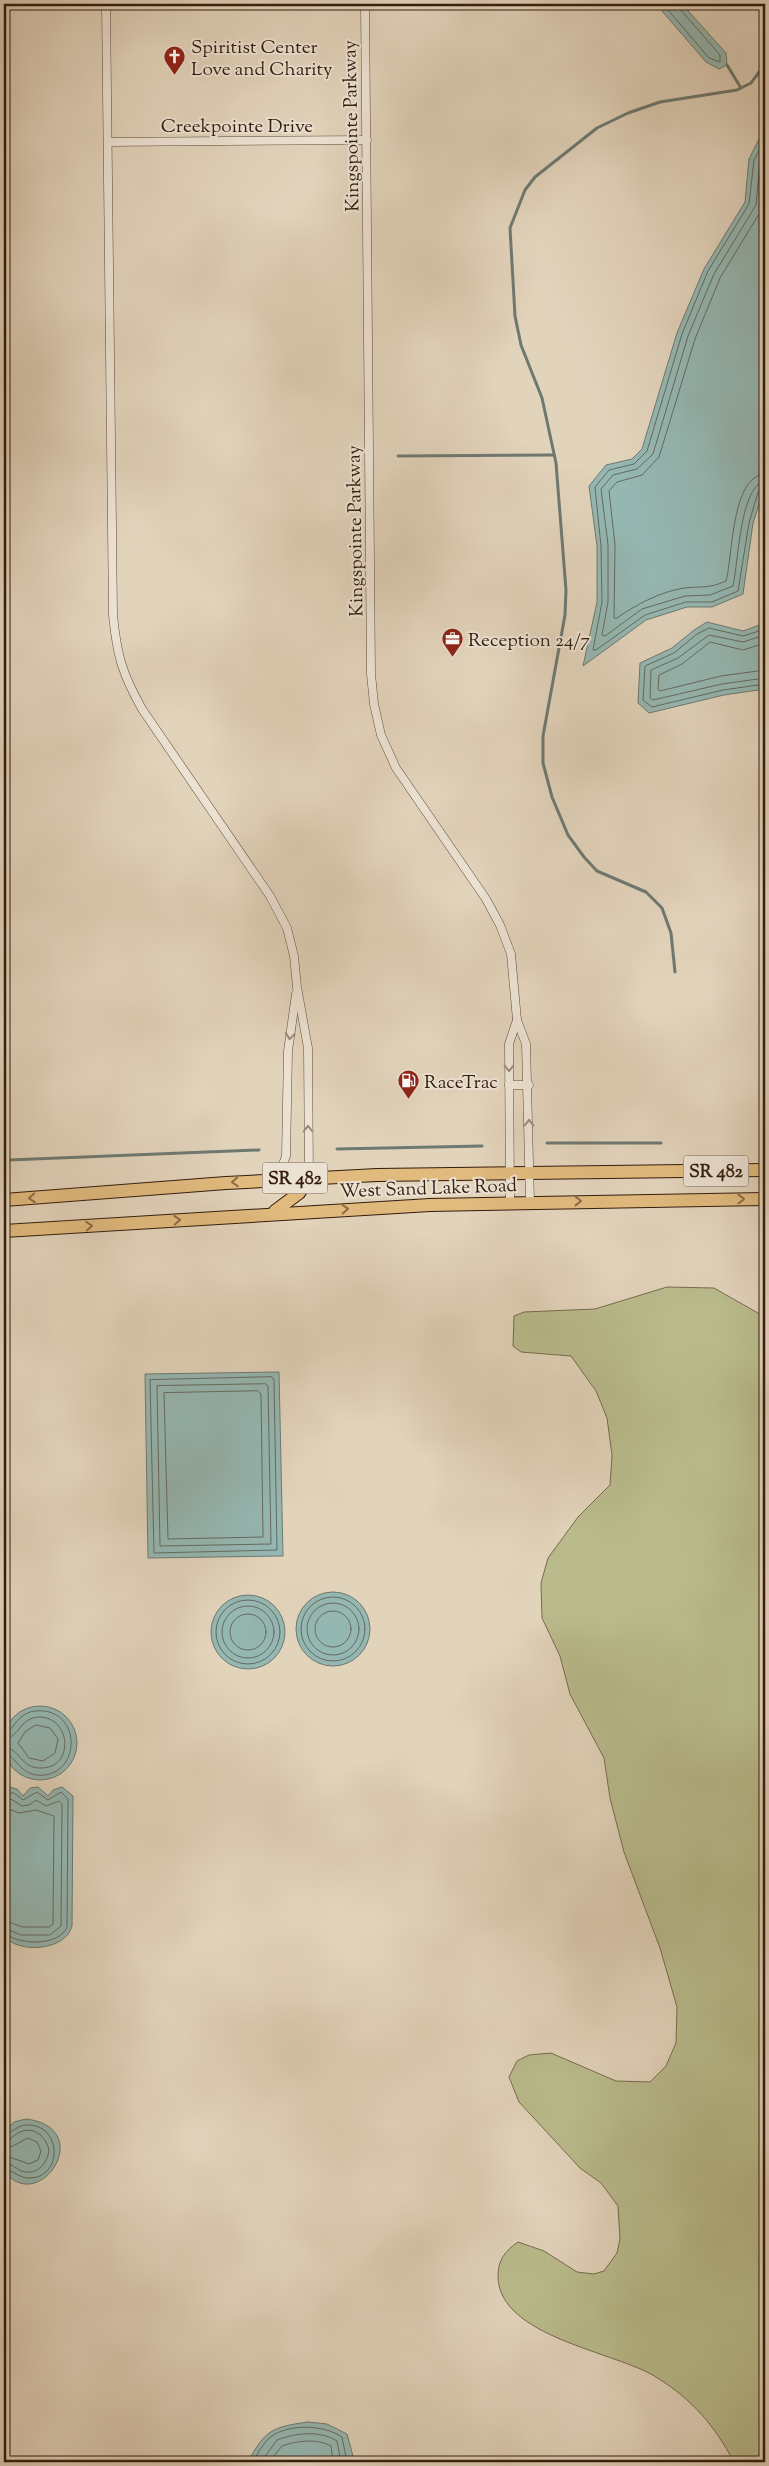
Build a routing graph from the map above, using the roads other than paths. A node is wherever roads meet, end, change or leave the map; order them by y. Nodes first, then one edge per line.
1 (106, 4) edge
2 (365, 4) edge
3 (367, 140) junction
4 (108, 142) junction
5 (297, 988) junction
6 (517, 1020) junction
7 (509, 1085) junction
8 (529, 1085) junction
9 (765, 1170) edge
10 (529, 1172) junction
11 (509, 1173) junction
12 (309, 1178) junction
13 (270, 1180) junction
14 (765, 1199) edge
15 (4, 1200) edge
16 (510, 1202) junction
17 (530, 1202) junction
18 (273, 1213) junction
19 (4, 1231) edge

1 - 4 street
2 - 3 street, Kingspointe Parkway
3 - 4 street, Creekpointe Drive
3 - 6 street, Kingspointe Parkway
4 - 5 street
12 -> 5 street
5 -> 13 street
6 -> 7 street, Kingspointe Parkway
6 - 8 street, Kingspointe Parkway
7 - 8 street
7 - 11 street, Kingspointe Parkway
10 -> 8 street, Kingspointe Parkway
9 - 10 main road, West Sand Lake Road / SR 482
10 - 11 main road, West Sand Lake Road / SR 482
10 - 17 street, Kingspointe Parkway
11 - 12 main road, West Sand Lake Road / SR 482
11 - 16 street, Kingspointe Parkway
12 - 13 main road, West Sand Lake Road / SR 482
12 - 18 main road
13 -> 15 main road, West Sand Lake Road / SR 482
17 -> 14 main road, West Sand Lake Road / SR 482
16 - 17 main road, West Sand Lake Road / SR 482
18 -> 16 main road, West Sand Lake Road / SR 482
19 -> 18 main road, West Sand Lake Road / SR 482

